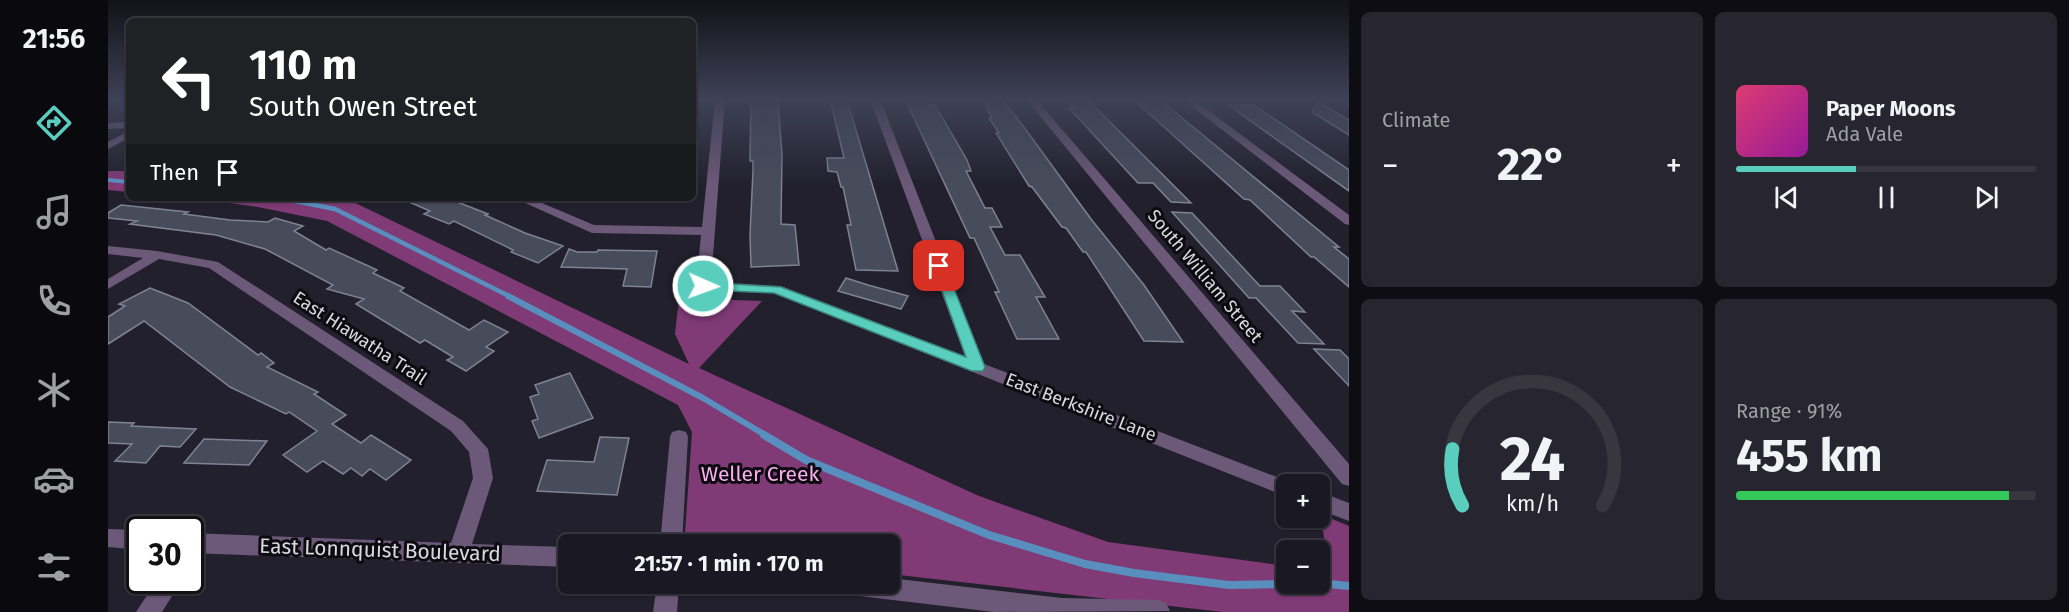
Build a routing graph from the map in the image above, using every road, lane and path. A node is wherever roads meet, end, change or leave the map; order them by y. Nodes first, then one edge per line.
1 (717, 128) edge
2 (886, 128) edge
3 (1055, 128) edge
4 (1225, 128) edge
5 (126, 134) edge
6 (108, 146) edge
7 (527, 201) edge
8 (1349, 221) edge
9 (708, 231) junction
10 (108, 250) edge
11 (156, 255) junction
12 (108, 285) edge
13 (977, 367) junction
14 (680, 437) dead end
15 (1349, 478) edge
16 (1276, 484) edge
17 (1330, 505) edge
18 (1349, 512) edge
19 (672, 534) edge
20 (108, 538) edge
21 (126, 539) edge
22 (204, 546) edge
23 (458, 553) junction
24 (558, 558) edge
25 (900, 590) edge
26 (161, 594) edge
27 (667, 594) edge
28 (1063, 610) edge
29 (1158, 611) edge
30 (148, 612) edge
31 (665, 612) edge

1 - 9 street
2 - 13 street
3 - 15 street, South William Street
4 - 8 street
5 - 6 street
7 - 9 street
9 - 13 street, East Berkshire Lane
10 - 11 street, East Hiawatha Trail
11 - 12 street
11 - 23 street, East Hiawatha Trail
13 - 16 street, East Berkshire Lane
14 - 19 street
17 - 18 street
20 - 21 street
22 - 23 street, East Lonnquist Boulevard
23 - 24 street, East Lonnquist Boulevard
25 - 28 street
26 - 30 street
27 - 31 street
28 - 29 street

